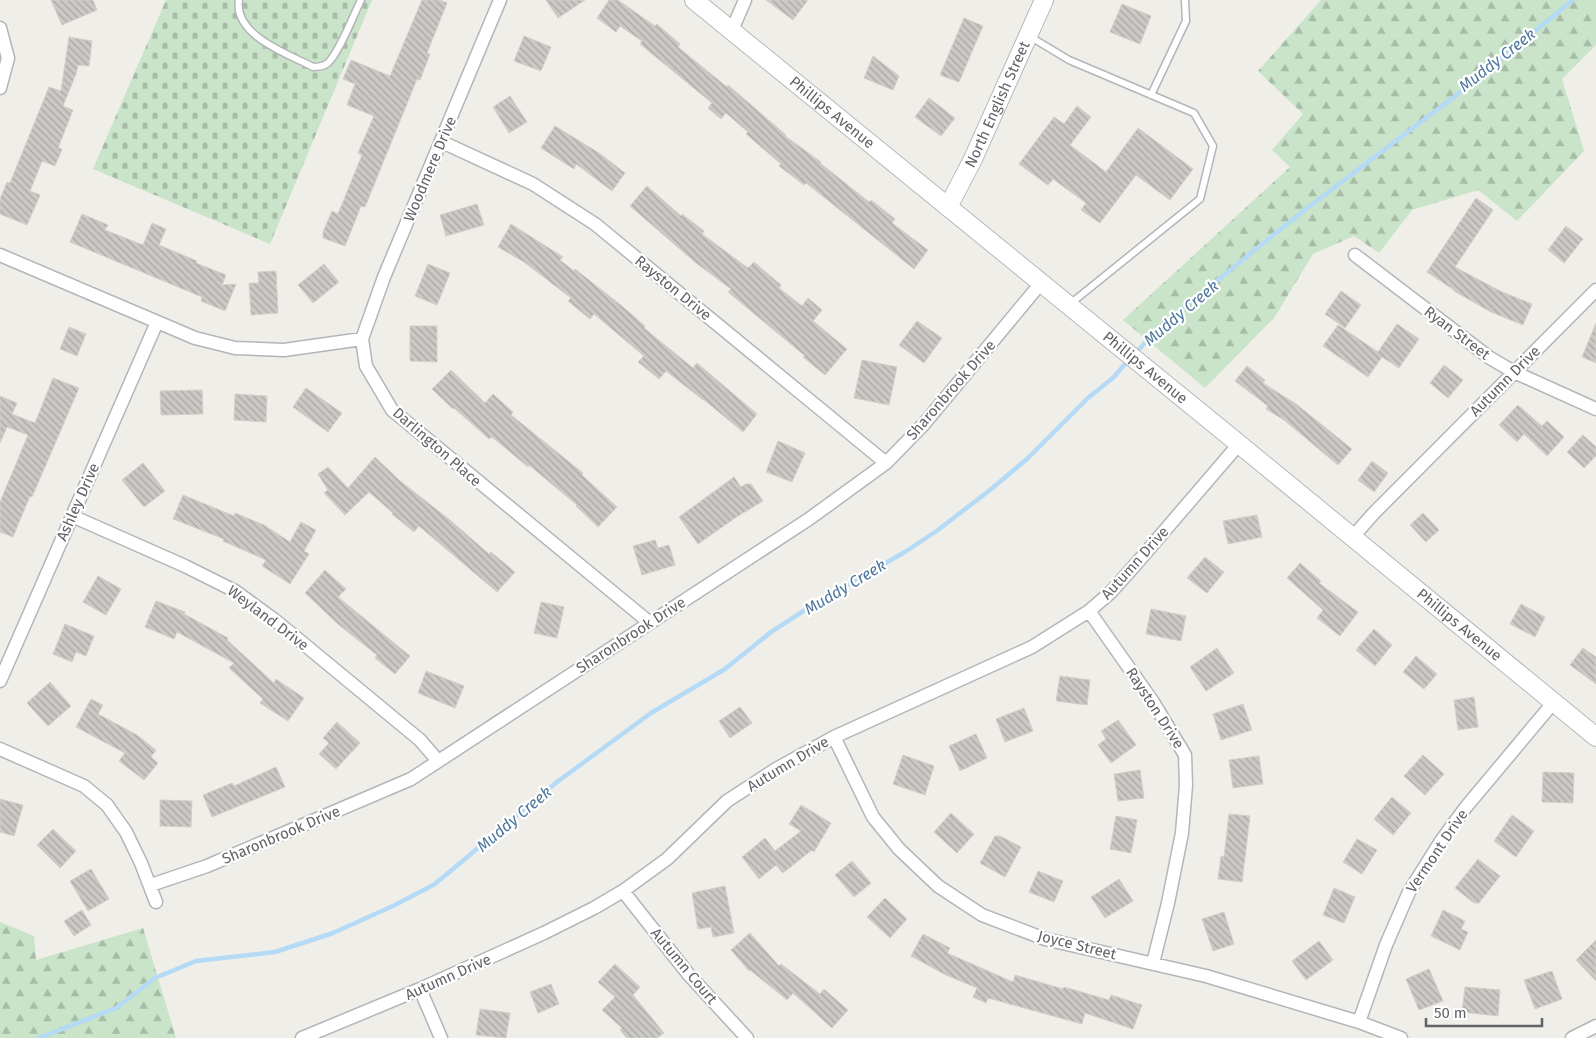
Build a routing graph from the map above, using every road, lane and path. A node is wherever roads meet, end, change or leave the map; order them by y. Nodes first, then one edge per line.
1 (239, 0) edge
2 (361, 0) edge
3 (500, 0) edge
4 (694, 0) edge
5 (745, 0) edge
6 (1044, 0) edge
7 (1186, 0) edge
8 (732, 30) junction
9 (1, 31) edge
10 (1028, 35) junction
11 (0, 88) edge
12 (1151, 95) junction
13 (442, 142) junction
14 (948, 207) junction
15 (0, 254) edge
16 (1355, 255) dead end
17 (1041, 283) junction
18 (1596, 290) edge
19 (1069, 306) junction
20 (157, 322) junction
21 (362, 340) junction
22 (1514, 372) junction
23 (1596, 409) edge
24 (1239, 444) junction
25 (886, 463) junction
26 (72, 516) junction
27 (1352, 538) junction
28 (1089, 611) junction
29 (650, 623) junction
30 (0, 681) edge
31 (1553, 703) junction
32 (834, 736) junction
33 (1596, 737) edge
34 (0, 749) edge
35 (438, 761) junction
36 (150, 885) junction
37 (623, 891) junction
38 (156, 902) dead end
39 (1153, 963) junction
40 (420, 989) junction
41 (1359, 1022) junction
42 (1596, 1026) edge
43 (302, 1038) edge
44 (441, 1038) edge
45 (747, 1038) edge
46 (1401, 1038) edge
47 (1572, 1038) edge

1 - 2 lane
3 - 13 street, Woodmere Drive
4 - 8 street, Phillips Avenue
5 - 8 street
6 - 10 street, North English Street
7 - 12 lane
8 - 14 street, Phillips Avenue
9 - 11 street
10 - 12 lane
10 - 14 street, North English Street
12 - 19 lane
13 - 21 street, Woodmere Drive
13 - 25 street, Rayston Drive
14 - 17 street, Phillips Avenue
15 - 20 street
16 - 22 street, Ryan Street
17 - 19 street, Phillips Avenue
17 - 25 street, Sharonbrook Drive
18 - 22 street, Autumn Drive
19 - 24 street, Phillips Avenue
20 - 21 street
20 - 26 street, Ashley Drive
21 - 29 street, Darlington Place
22 - 23 street, Ryan Street
22 - 27 street, Autumn Drive
24 - 27 street, Phillips Avenue
24 - 28 street, Autumn Drive
25 - 29 street, Sharonbrook Drive
26 - 30 street, Ashley Drive
26 - 35 street, Weyland Drive
27 - 31 street, Phillips Avenue
28 - 32 street, Autumn Drive
28 - 39 street, Rayston Drive
29 - 35 street, Sharonbrook Drive
31 - 33 street, Phillips Avenue
31 - 41 street, Vermont Drive
32 - 37 street, Autumn Drive
32 - 39 street, Joyce Street
34 - 36 street
35 - 36 street, Sharonbrook Drive
36 - 38 street
37 - 40 street, Autumn Drive
37 - 45 street, Autumn Court
39 - 41 street, Joyce Street
40 - 43 street, Autumn Drive
40 - 44 street
41 - 46 street, Joyce Street
42 - 47 street

